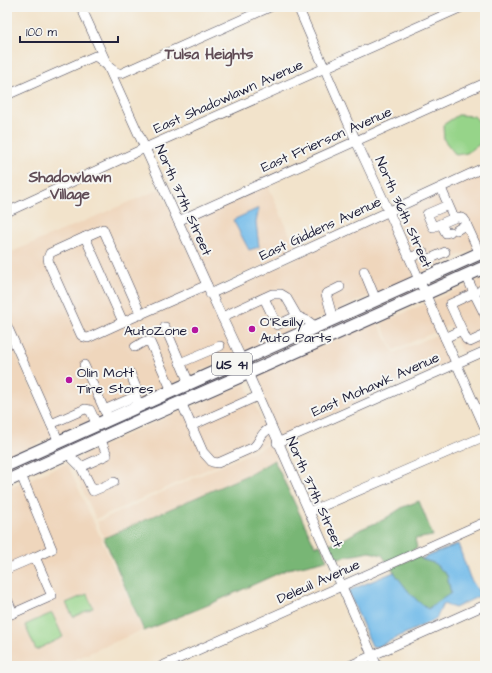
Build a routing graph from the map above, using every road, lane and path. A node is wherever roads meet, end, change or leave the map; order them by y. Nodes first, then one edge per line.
1 (81, 7) edge
2 (270, 7) edge
3 (298, 7) edge
4 (462, 7) edge
5 (107, 65) junction
6 (325, 68) junction
7 (485, 83) edge
8 (7, 95) edge
9 (356, 141) junction
10 (145, 148) junction
11 (485, 167) edge
12 (441, 188) junction
13 (448, 205) junction
14 (7, 212) edge
15 (390, 212) junction
16 (454, 218) junction
17 (178, 221) junction
18 (466, 222) junction
19 (441, 224) junction
20 (85, 237) junction
21 (445, 252) dead end
22 (482, 253) edge
23 (410, 258) junction
24 (485, 267) edge
25 (364, 271) dead end
26 (466, 275) junction
27 (420, 281) junction
28 (340, 287) dead end
29 (209, 289) junction
30 (480, 290) edge
31 (425, 293) junction
32 (264, 298) junction
33 (376, 300) junction
34 (141, 315) junction
35 (485, 315) edge
36 (297, 316) junction
37 (222, 317) junction
38 (334, 319) junction
39 (123, 322) junction
40 (7, 326) edge
41 (165, 327) dead end
42 (316, 327) junction
43 (464, 334) junction
44 (485, 335) edge
45 (445, 338) junction
46 (220, 346) dead end
47 (135, 347) dead end
48 (269, 348) junction
49 (485, 351) edge
50 (242, 360) junction
51 (180, 363) junction
52 (456, 363) junction
53 (84, 365) dead end
54 (130, 373) dead end
55 (248, 373) junction
56 (189, 383) junction
57 (217, 386) junction
58 (172, 391) junction
59 (258, 396) junction
60 (137, 401) junction
61 (181, 402) junction
62 (107, 415) junction
63 (132, 423) junction
64 (51, 424) junction
65 (97, 425) junction
66 (191, 426) junction
67 (271, 428) junction
68 (485, 428) edge
69 (485, 436) edge
70 (100, 438) junction
71 (59, 442) junction
72 (278, 443) junction
73 (69, 455) junction
74 (7, 465) edge
75 (40, 466) junction
76 (81, 467) junction
77 (21, 475) junction
78 (7, 481) edge
79 (114, 482) dead end
80 (308, 512) junction
81 (485, 522) edge
82 (35, 557) junction
83 (7, 569) edge
84 (342, 586) junction
85 (7, 598) edge
86 (485, 605) edge
87 (10, 614) edge
88 (372, 656) junction
89 (162, 666) edge
90 (349, 666) edge
91 (377, 666) edge

1 - 5 street, North 37th Street
2 - 5 street
3 - 6 street, North 36th Street
4 - 6 street, East Shadowlawn Avenue
5 - 8 street
5 - 10 street, North 37th Street
6 - 9 street, North 36th Street
6 - 10 street, East Shadowlawn Avenue
7 - 9 street, East Frierson Avenue
9 - 15 street, North 36th Street
9 - 17 street, East Frierson Avenue
10 - 14 street, East Shadowlawn Avenue
10 - 17 street, North 37th Street
11 - 12 street, East Giddens Avenue
12 - 13 street
12 - 15 street, East Giddens Avenue
13 - 16 street
13 - 19 street
15 - 23 street, North 36th Street
15 - 29 street, East Giddens Avenue
16 - 18 street
16 - 19 street
17 - 29 street, North 37th Street
18 - 19 street
18 - 22 street
20 - 34 street
20 - 39 street
20 - 39 street, East Giddens Avenue
21 - 23 street
22 - 27 main road, US 41
23 - 27 street, North 36th Street
24 - 26 main road, US 41
25 - 33 street
26 - 30 street
26 - 31 main road, US 41
27 - 31 street, North 36th Street
27 - 33 main road, US 41
28 - 38 street
29 - 34 street, East Giddens Avenue
29 - 37 street, North 37th Street
30 - 35 street
30 - 43 street
31 - 45 street, North 36th Street
31 - 55 main road, US 41
32 - 36 street
32 - 36 street
32 - 37 street
33 - 38 main road, US 41
34 - 39 street, East Giddens Avenue
36 - 42 street
37 - 50 street, North 37th Street
38 - 42 main road, US 41
40 - 64 street
41 - 51 street
42 - 48 main road, US 41
43 - 44 street
43 - 45 street
45 - 52 street, North 36th Street
46 - 51 street
47 - 58 street
48 - 50 main road, US 41
48 - 55 main road
49 - 52 street, East Mohawk Avenue
50 - 56 main road, US 41
50 - 57 main road
51 - 56 street
52 - 68 street, North 36th Street
52 - 72 street, East Mohawk Avenue
53 - 62 street
54 - 60 street
55 - 57 main road, US 41
55 - 59 street, North 37th Street
56 - 58 main road, US 41
57 - 61 main road, US 41
58 - 60 main road, US 41
59 - 66 street
59 - 67 street, North 37th Street
60 - 62 main road, US 41
60 - 63 main road
61 - 63 main road, US 41
61 - 66 street
62 - 65 main road, US 41
63 - 70 main road, US 41
64 - 65 street
64 - 71 street
65 - 71 main road, US 41
66 - 67 street
67 - 72 street, North 37th Street
69 - 80 street
70 - 73 main road, US 41
70 - 76 street
71 - 74 main road, US 41
71 - 75 main road
72 - 80 street, North 37th Street
73 - 75 main road, US 41
73 - 76 street
75 - 77 main road, US 41
76 - 79 street
77 - 78 main road, US 41
77 - 82 street
80 - 84 street, North 37th Street
81 - 84 street, Deleuil Avenue
82 - 83 street
82 - 87 street
84 - 88 street, North 37th Street
84 - 89 street, Deleuil Avenue
85 - 87 street
86 - 88 street
88 - 90 street
88 - 91 street, North 37th Street

